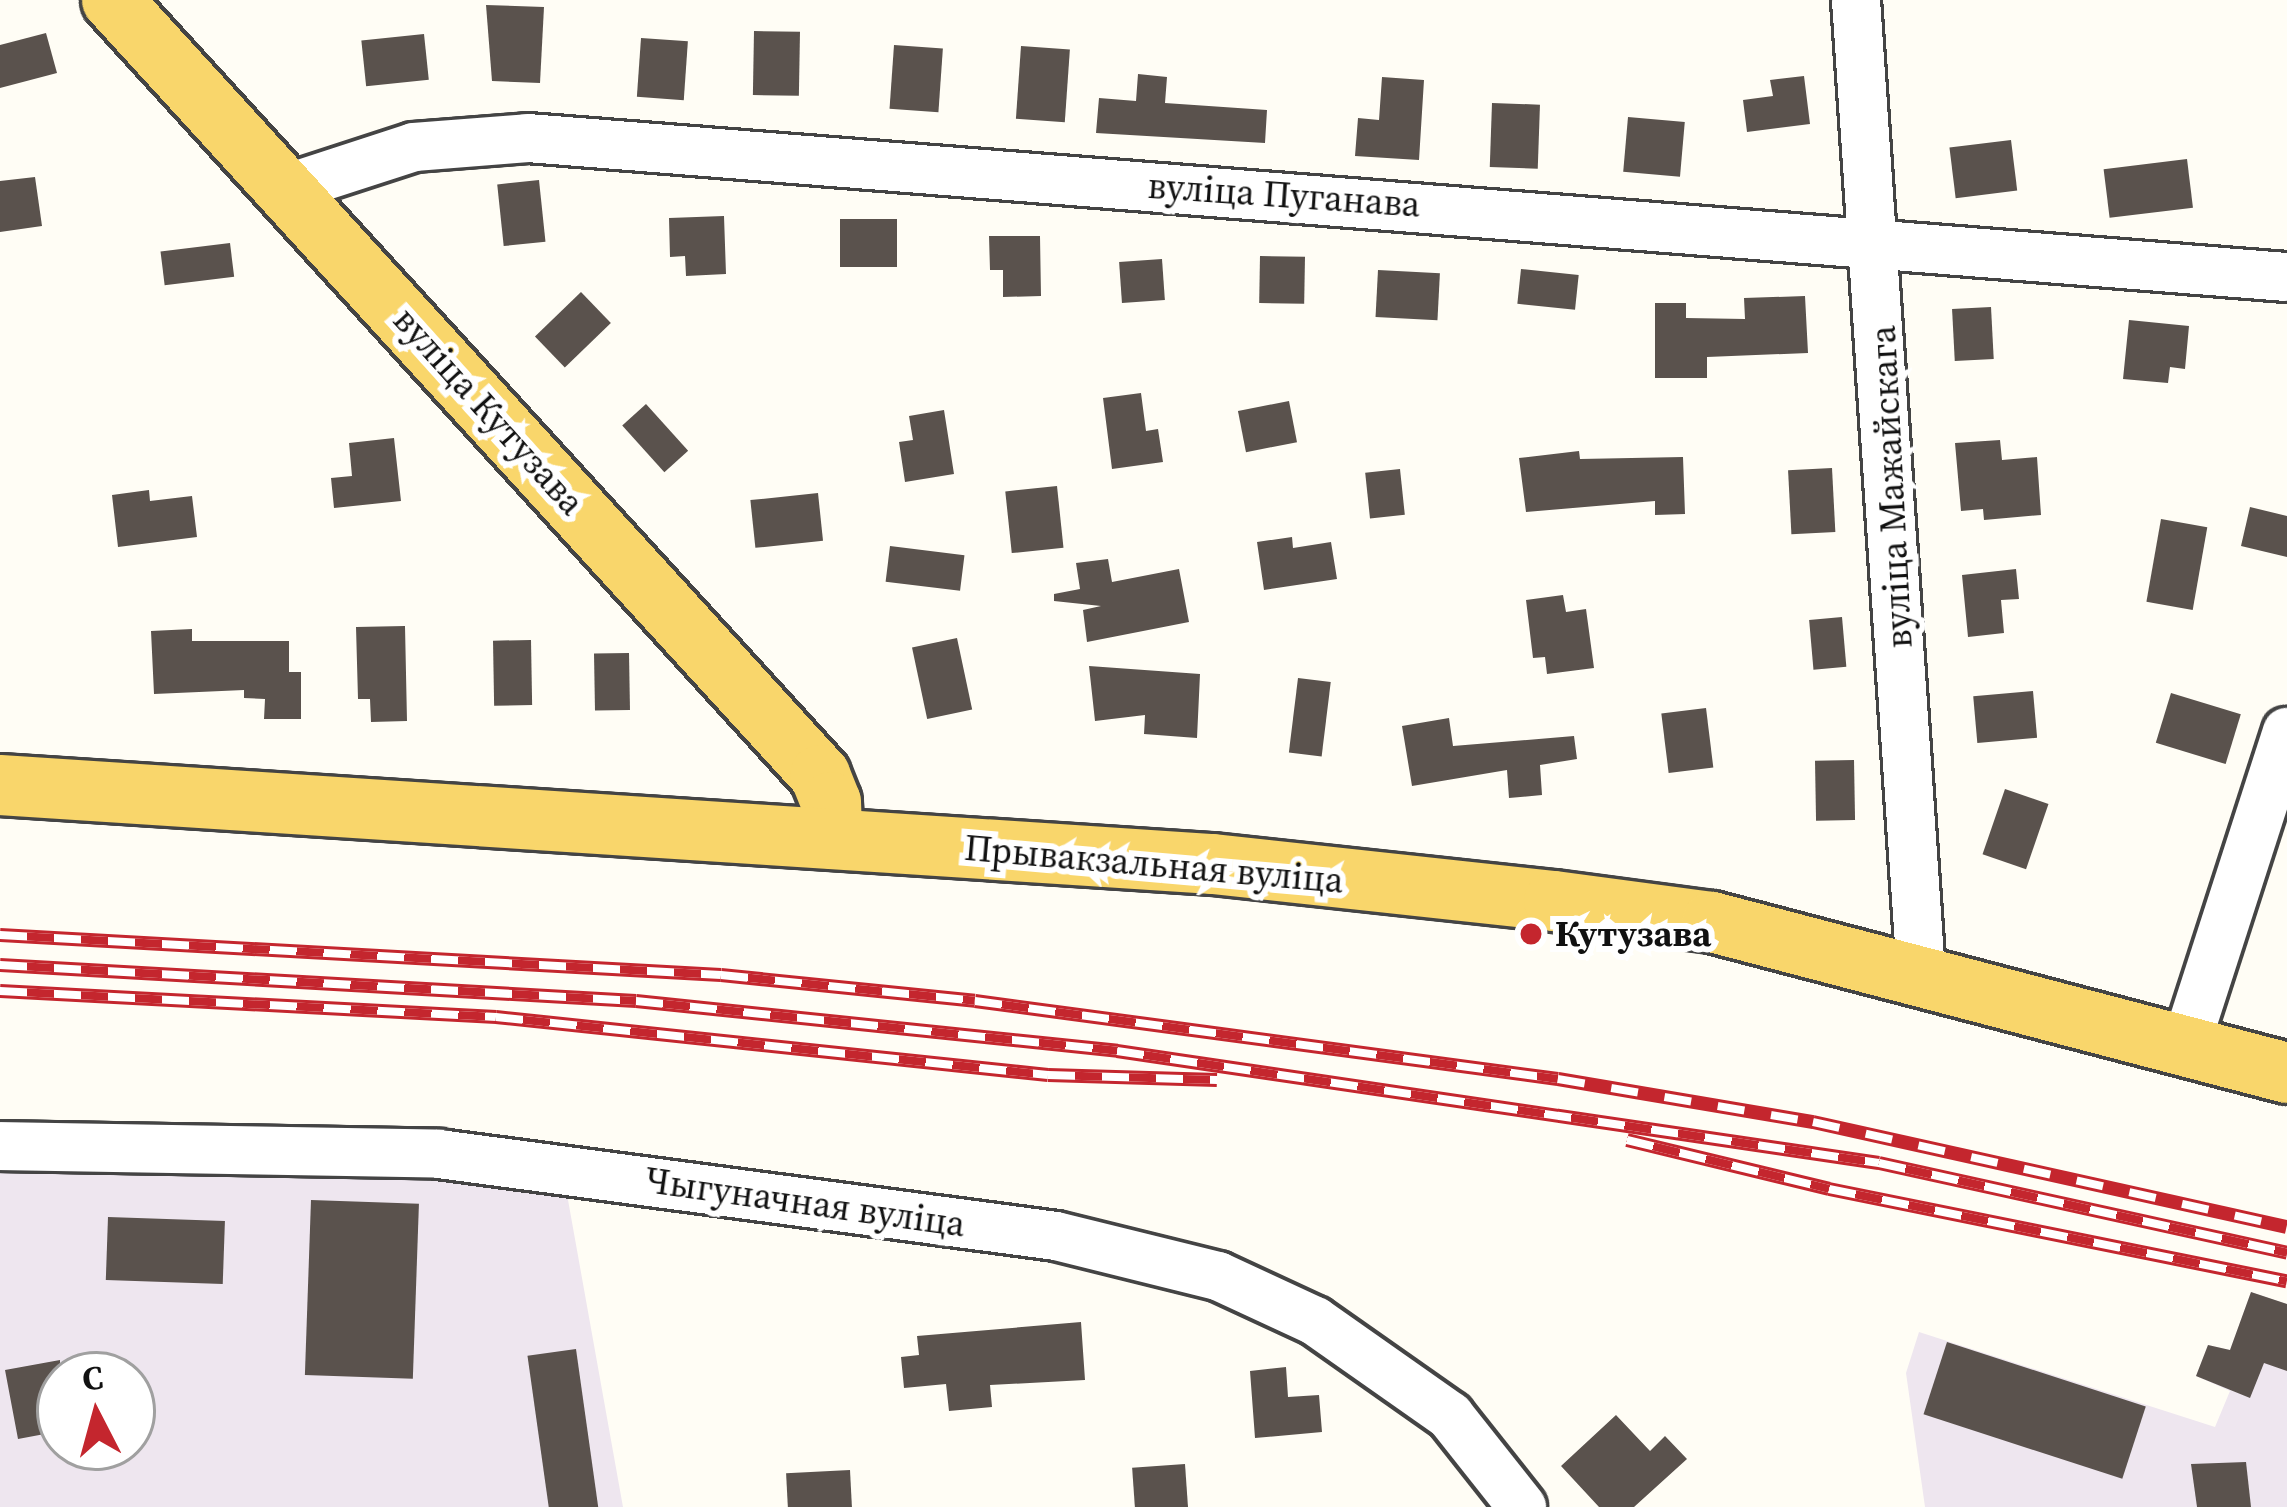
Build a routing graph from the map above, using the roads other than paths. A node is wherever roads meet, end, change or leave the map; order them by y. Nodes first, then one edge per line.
1 (112, 0) edge
2 (1856, 0) edge
3 (288, 188) junction
4 (1876, 239) junction
5 (2287, 277) edge
6 (2287, 732) edge
7 (0, 785) edge
8 (832, 839) junction
9 (1921, 974) junction
10 (2186, 1044) junction
11 (2287, 1073) edge
12 (0, 1146) edge
13 (1522, 1507) edge

1 - 3 main road, вуліца Кутузава
2 - 4 street, вуліца Мажайскага
3 - 4 street, вуліца Пуганава
3 - 8 main road, вуліца Кутузава
4 - 5 street, вуліца Пуганава
4 - 9 street, вуліца Мажайскага
6 - 10 street
7 - 8 main road, Прывакзальная вуліца
8 - 9 main road, Прывакзальная вуліца
9 - 10 main road, Прывакзальная вуліца
10 - 11 main road, Прывакзальная вуліца
12 - 13 street, Чыгуначная вуліца

